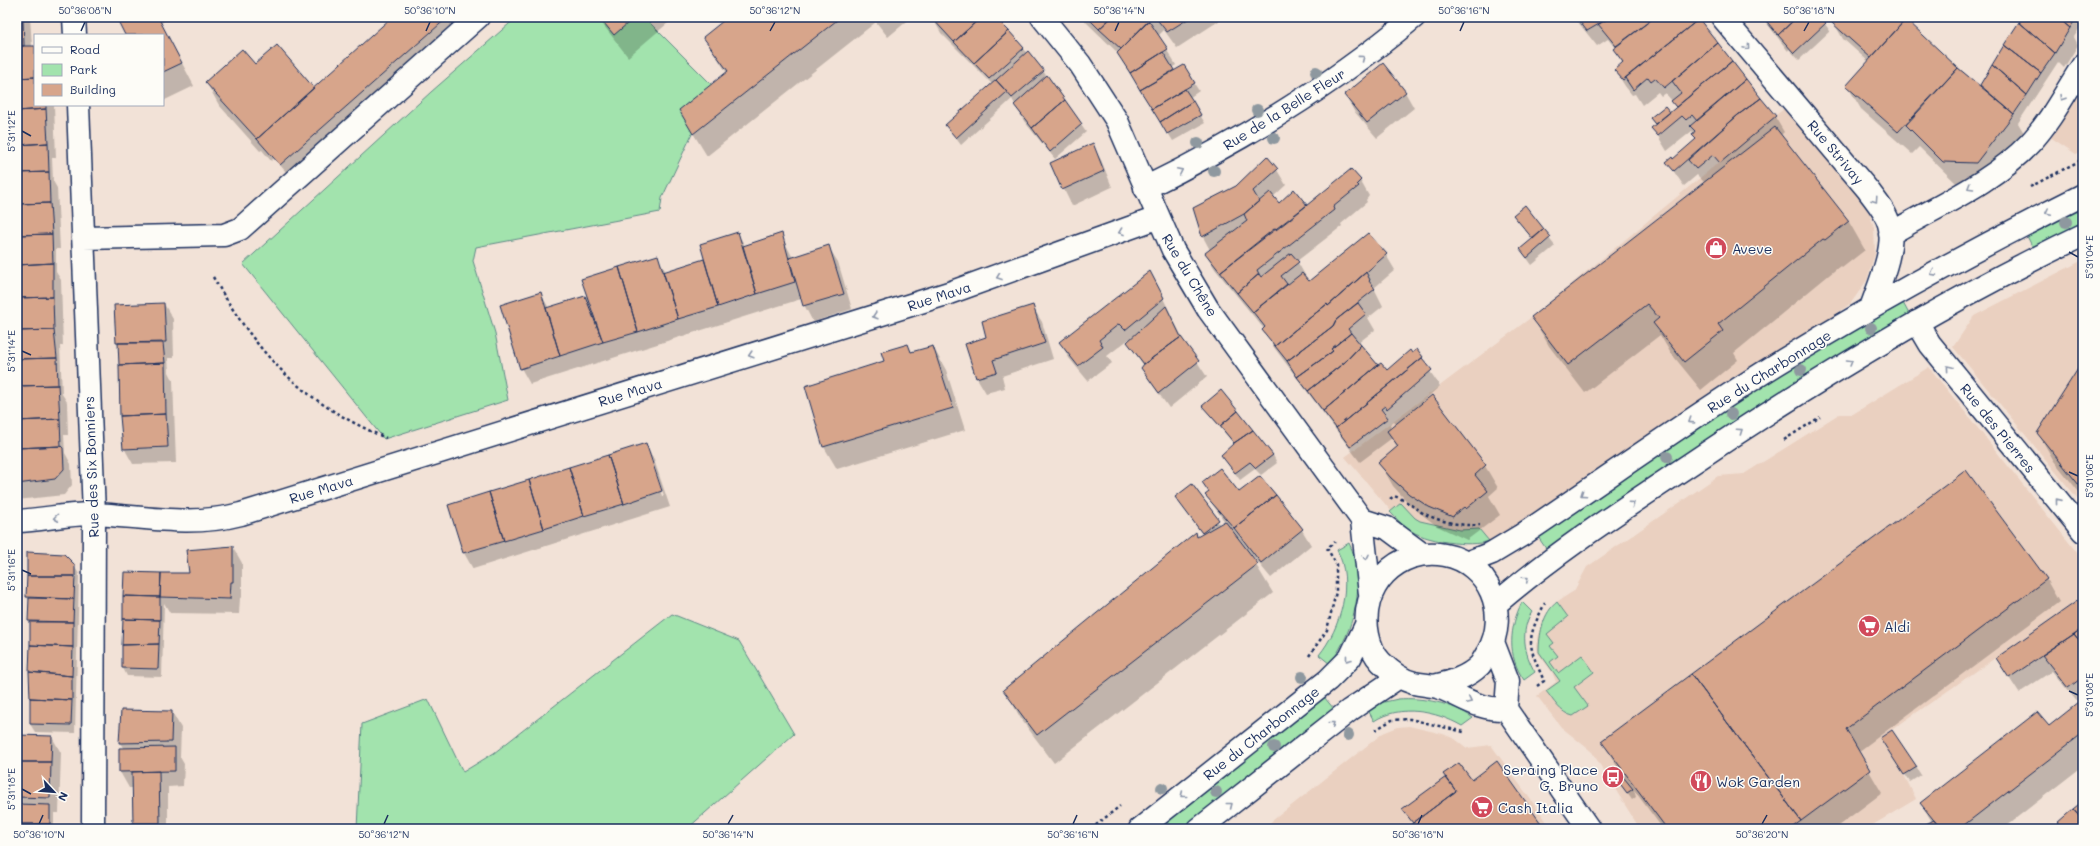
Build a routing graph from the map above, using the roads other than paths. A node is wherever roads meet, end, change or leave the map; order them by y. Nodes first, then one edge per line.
1 (74, 17) edge
2 (1042, 17) edge
3 (1414, 17) edge
4 (1722, 17) edge
5 (478, 18) edge
6 (75, 34) edge
7 (2083, 65) edge
8 (78, 106) edge
9 (1145, 188) junction
10 (2083, 195) edge
11 (1157, 218) junction
12 (1890, 234) junction
13 (2083, 235) edge
14 (83, 238) junction
15 (1871, 308) junction
16 (1917, 322) junction
17 (94, 514) junction
18 (1362, 520) junction
19 (17, 521) edge
20 (2083, 531) edge
21 (1422, 554) junction
22 (1466, 563) junction
23 (1370, 594) junction
24 (1496, 604) junction
25 (1366, 625) junction
26 (1493, 642) junction
27 (1399, 677) junction
28 (1434, 686) junction
29 (1506, 709) junction
30 (94, 829) edge
31 (1140, 829) edge
32 (1199, 829) edge
33 (1589, 829) edge

1 - 6 main road
2 - 9 main road, Rue du Chêne
9 -> 3 main road, Rue de la Belle Fleur
4 -> 12 main road, Rue Strivay
5 - 14 main road
7 -> 12 main road
8 - 14 main road, Rue des Six Bonniers
9 - 11 main road, Rue du Chêne
10 -> 15 main road, Rue du Charbonnage
11 -> 17 main road, Rue Mava
11 - 18 main road, Rue du Chêne
12 - 15 main road, Rue Strivay
13 - 16 main road
14 - 17 main road, Rue des Six Bonniers
15 -> 22 main road, Rue du Charbonnage
20 -> 16 main road, Rue des Pierres
24 -> 16 main road
17 -> 19 main road, Rue Mava
17 - 30 main road, Rue des Six Bonniers
18 - 21 main road
18 -> 23 main road, Rue du Chêne
21 - 22 main road, Rue du Chêne
21 - 23 main road, Rue du Chêne
22 - 24 main road, Rue du Chêne
23 - 25 main road, Rue du Chêne
24 - 26 main road, Rue du Chêne
25 - 27 main road, Rue du Chêne
25 -> 31 main road, Rue du Charbonnage
26 - 28 main road, Rue du Chêne
26 - 29 main road
27 - 28 main road, Rue du Chêne
32 -> 27 main road
28 -> 29 main road, Rue du Chêne
29 - 33 main road

